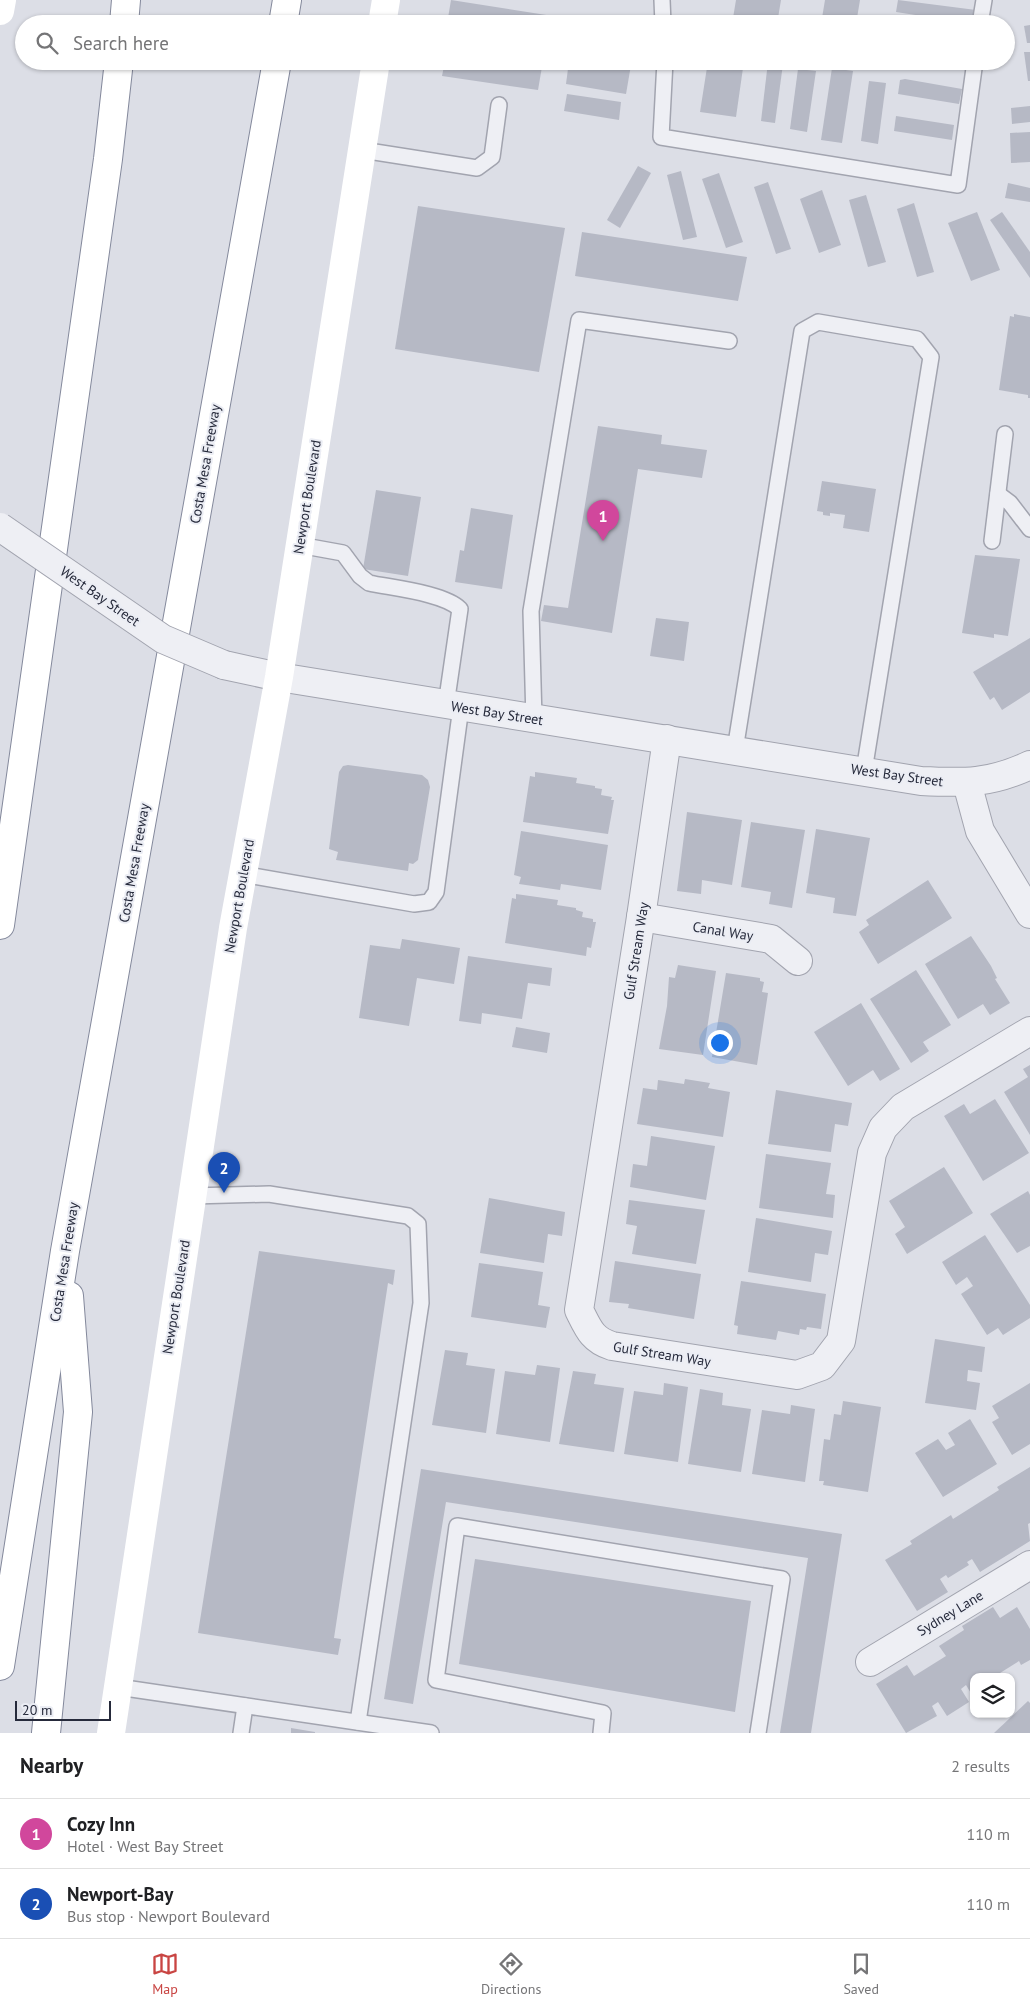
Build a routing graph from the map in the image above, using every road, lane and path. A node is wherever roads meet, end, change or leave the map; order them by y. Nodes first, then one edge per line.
1 (2, 0) edge
2 (126, 0) edge
3 (287, 0) edge
4 (386, 0) edge
5 (662, 0) edge
6 (984, 0) edge
7 (0, 11) edge
8 (125, 15) edge
9 (284, 15) edge
10 (384, 15) edge
11 (663, 15) edge
12 (982, 15) edge
13 (118, 70) edge
14 (274, 70) edge
15 (375, 70) edge
16 (665, 70) edge
17 (974, 70) edge
18 (499, 105) dead end
19 (362, 150) junction
20 (729, 341) dead end
21 (1005, 434) dead end
22 (998, 494) junction
23 (0, 527) edge
24 (1030, 528) edge
25 (992, 541) dead end
26 (299, 545) junction
27 (278, 678) junction
28 (453, 706) junction
29 (534, 720) junction
30 (667, 739) junction
31 (735, 750) junction
32 (1030, 766) edge
33 (864, 771) junction
34 (967, 784) junction
35 (242, 874) junction
36 (1, 911) edge
37 (1030, 914) edge
38 (641, 917) junction
39 (798, 960) dead end
40 (1030, 1031) edge
41 (192, 1196) junction
42 (65, 1251) junction
43 (1030, 1564) edge
44 (870, 1662) dead end
45 (0, 1666) edge
46 (118, 1687) junction
47 (245, 1706) junction
48 (358, 1722) junction
49 (46, 1733) edge
50 (110, 1733) edge
51 (241, 1733) edge
52 (431, 1733) edge
53 (601, 1733) edge
54 (758, 1733) edge

1 - 7 main road
2 - 8 main road
3 - 9 main road
4 - 10 main road
5 - 11 lane
6 - 12 lane
13 - 36 main road
14 - 42 main road, Costa Mesa Freeway
15 - 19 main road, Newport Boulevard
16 - 17 lane
18 - 19 lane
19 - 26 main road, Newport Boulevard
20 - 29 lane
21 - 22 lane
22 - 24 lane
22 - 25 lane
23 - 27 street, West Bay Street, bridge
26 - 27 main road, Newport Boulevard
26 - 28 lane
27 - 28 street, West Bay Street
27 - 35 main road, Newport Boulevard
28 - 29 street, West Bay Street
28 - 35 lane
29 - 30 street, West Bay Street
30 - 31 street, West Bay Street
30 - 38 street, Gulf Stream Way
31 - 33 street, West Bay Street
31 - 33 lane
32 - 34 street, West Bay Street
33 - 34 street, West Bay Street
34 - 37 street
35 - 41 main road, Newport Boulevard
38 - 39 street, Canal Way
38 - 40 street, Gulf Stream Way
41 - 46 main road, Newport Boulevard
41 - 48 lane
42 - 45 main road, Costa Mesa Freeway
42 - 49 main road
43 - 44 street, Sydney Lane
46 - 47 lane
46 - 50 main road, Newport Boulevard
47 - 48 lane
47 - 51 lane
48 - 52 lane
53 - 54 lane

